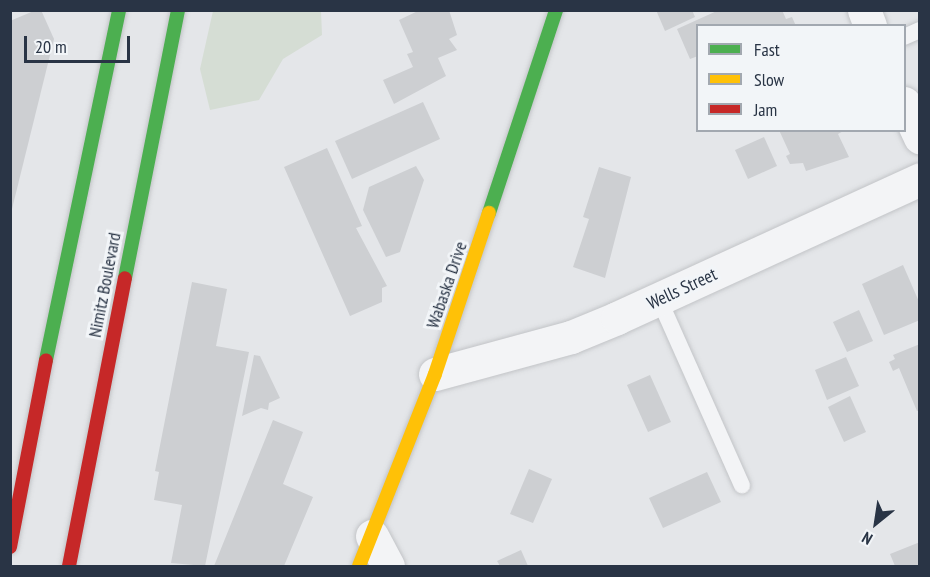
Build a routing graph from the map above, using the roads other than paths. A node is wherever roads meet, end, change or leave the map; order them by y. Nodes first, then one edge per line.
1 (119, 10) edge
2 (178, 10) edge
3 (556, 10) edge
4 (920, 30) edge
5 (906, 36) edge
6 (906, 107) edge
7 (920, 137) edge
8 (920, 178) edge
9 (659, 299) junction
10 (435, 374) junction
11 (742, 485) dead end
12 (372, 536) junction
13 (10, 547) edge
14 (69, 567) edge
15 (359, 567) edge
16 (388, 567) edge

1 - 13 main road
2 - 14 main road, Nimitz Boulevard
3 - 10 main road, Wabaska Drive
4 - 5 lane
6 - 7 street
8 - 9 street, Wells Street
9 - 10 street, Wells Street
9 - 11 lane
10 - 12 main road, Wabaska Drive
12 - 15 main road, Wabaska Drive
12 - 16 street

